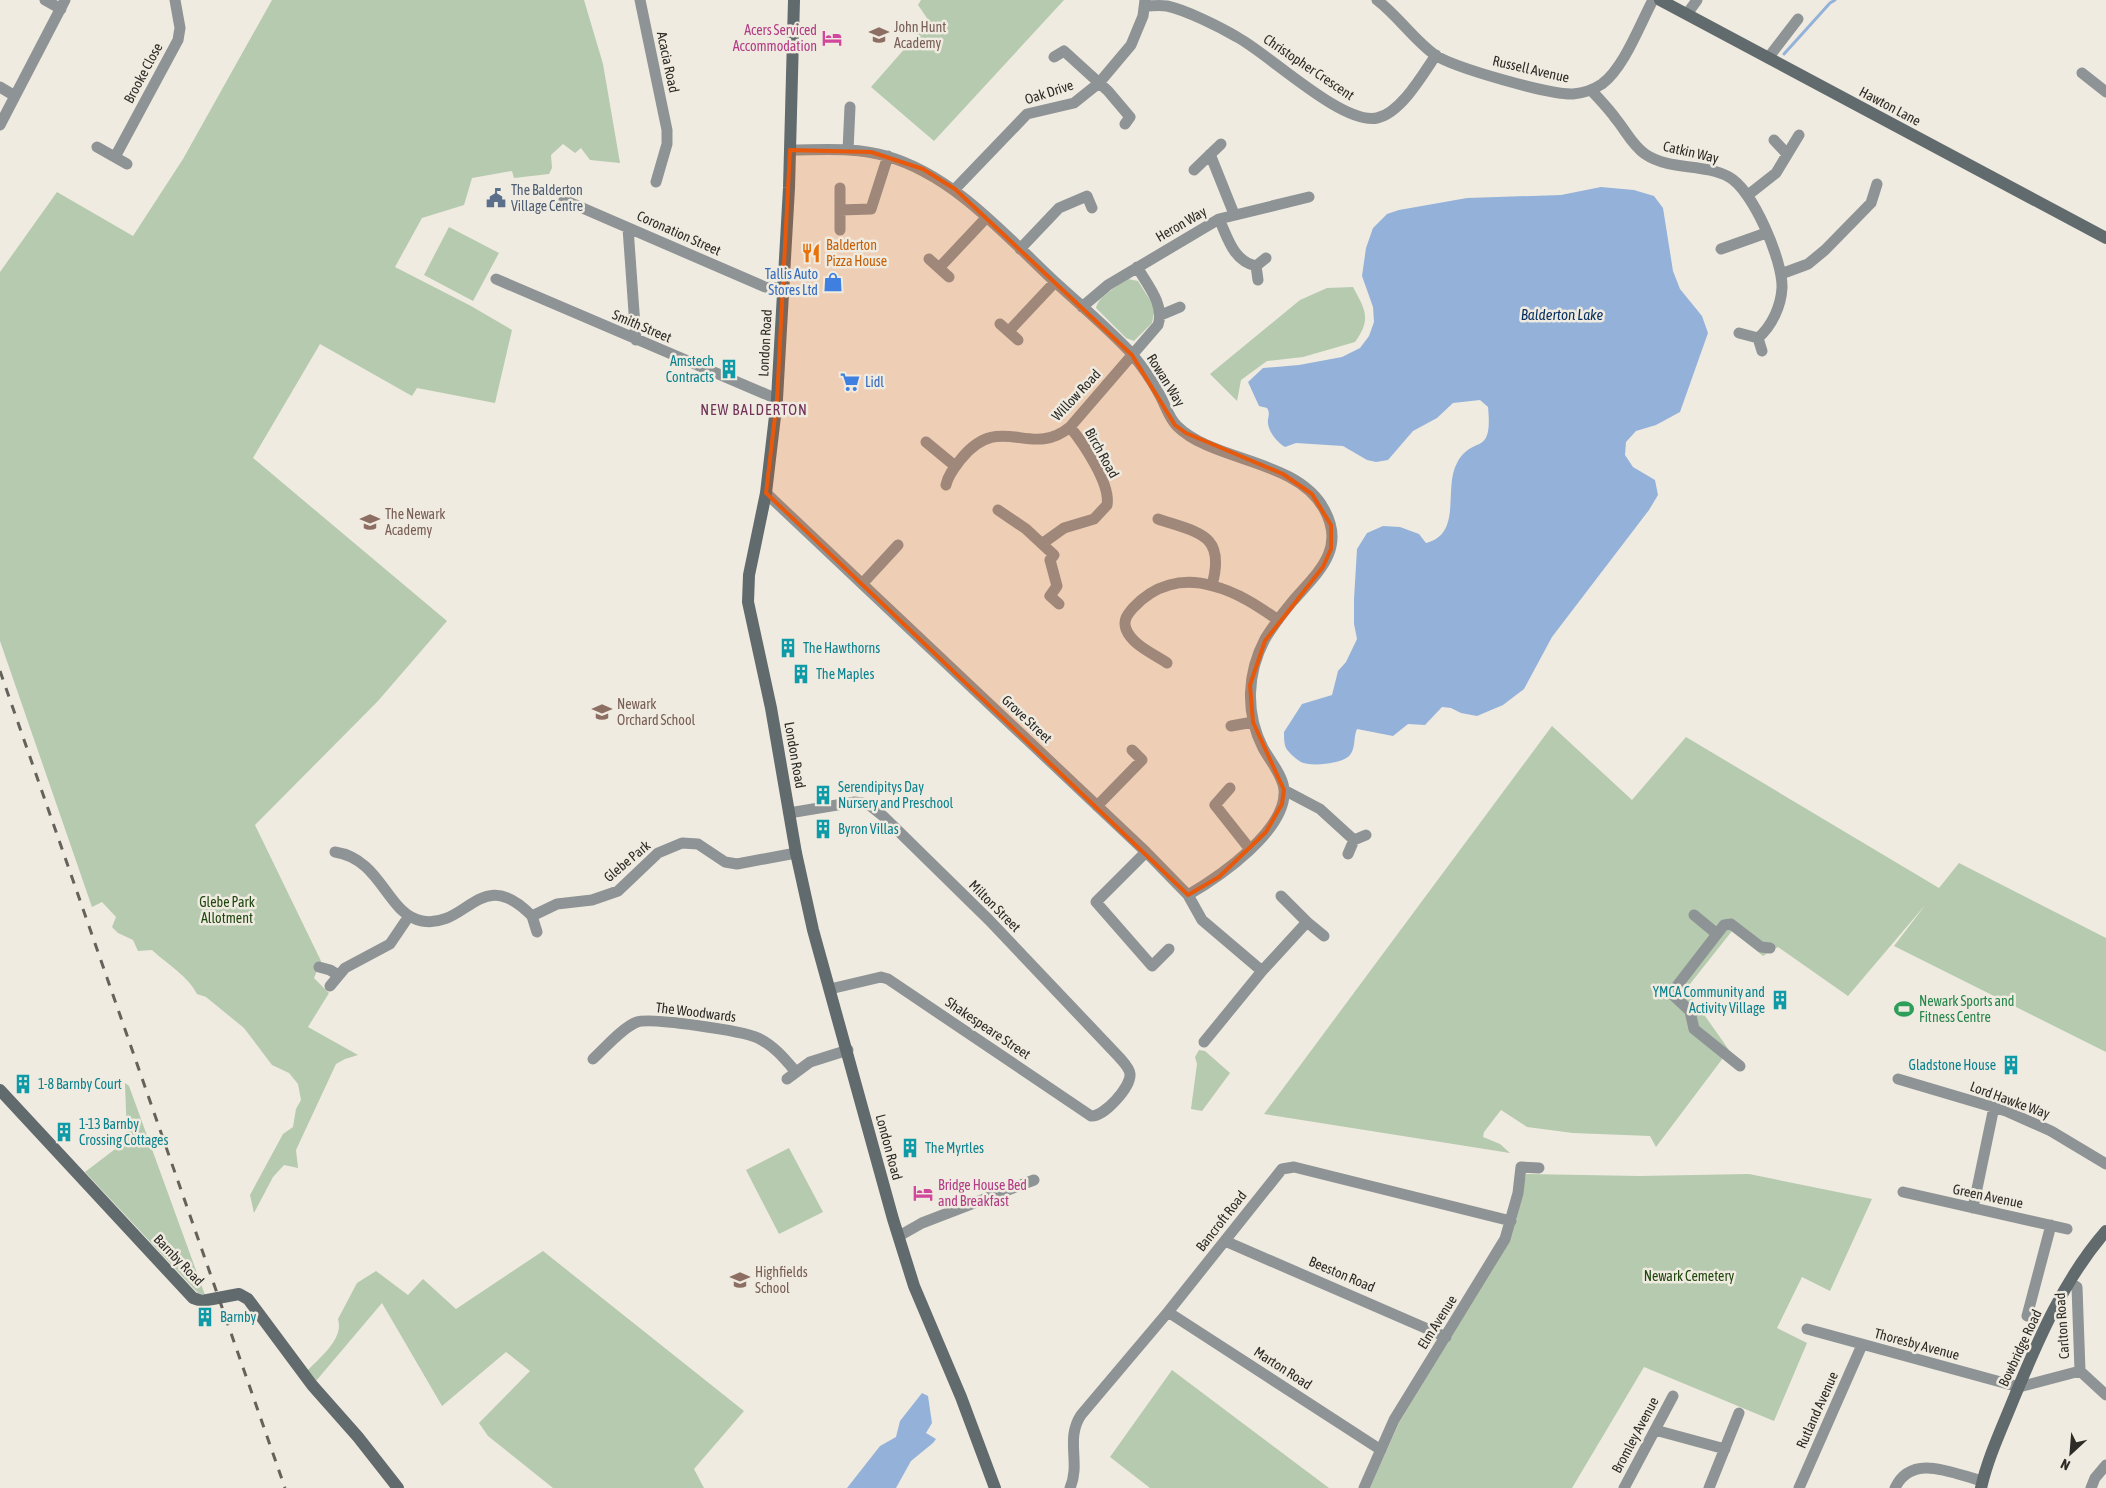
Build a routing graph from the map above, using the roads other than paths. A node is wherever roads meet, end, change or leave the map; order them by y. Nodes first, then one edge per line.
1 (45, 0) edge
2 (175, 0) edge
3 (640, 0) edge
4 (794, 0) edge
5 (1377, 0) edge
6 (1653, 0) edge
7 (1660, 0) edge
8 (1697, 0) edge
9 (1145, 3) edge
10 (63, 5) edge
11 (1687, 14) junction
12 (1798, 19) dead end
13 (1061, 50) dead end
14 (1436, 55) junction
15 (1768, 58) junction
16 (2082, 73) dead end
17 (1099, 83) junction
18 (0, 88) edge
19 (1592, 90) junction
20 (2106, 92) edge
21 (15, 96) junction
22 (850, 107) dead end
23 (1132, 119) dead end
24 (0, 125) edge
25 (1799, 135) dead end
26 (1774, 140) dead end
27 (1220, 144) dead end
28 (97, 147) dead end
29 (790, 150) junction
30 (848, 150) junction
31 (1210, 154) junction
32 (1787, 154) junction
33 (888, 156) junction
34 (115, 157) junction
35 (127, 164) dead end
36 (1194, 170) dead end
37 (656, 182) dead end
38 (1878, 184) dead end
39 (840, 188) dead end
40 (955, 189) junction
41 (1748, 194) junction
42 (1309, 198) dead end
43 (564, 200) dead end
44 (1092, 208) dead end
45 (840, 210) junction
46 (1234, 214) junction
47 (986, 218) junction
48 (1219, 219) junction
49 (628, 228) junction
50 (840, 230) dead end
51 (1766, 233) junction
52 (2106, 238) edge
53 (1020, 249) junction
54 (1721, 249) dead end
55 (1266, 258) dead end
56 (930, 259) dead end
57 (1256, 266) junction
58 (1137, 267) junction
59 (939, 268) junction
60 (1781, 274) junction
61 (949, 277) dead end
62 (496, 279) dead end
63 (1258, 280) dead end
64 (1055, 282) junction
65 (783, 288) junction
66 (1082, 306) junction
67 (1180, 307) dead end
68 (1161, 315) junction
69 (1000, 324) dead end
70 (1009, 331) junction
71 (1739, 333) dead end
72 (1758, 338) junction
73 (636, 340) junction
74 (1018, 340) dead end
75 (1762, 352) dead end
76 (1132, 355) junction
77 (777, 399) junction
78 (1070, 427) junction
79 (926, 442) dead end
80 (955, 466) junction
81 (946, 486) dead end
82 (766, 494) junction
83 (998, 510) dead end
84 (1164, 518) dead end
85 (1043, 543) junction
86 (898, 545) dead end
87 (862, 584) junction
88 (1212, 585) junction
89 (1059, 604) dead end
90 (1278, 620) junction
91 (1167, 663) dead end
92 (1252, 722) junction
93 (1231, 726) dead end
94 (1132, 750) dead end
95 (1230, 788) dead end
96 (1284, 790) junction
97 (1096, 806) junction
98 (789, 813) junction
99 (1366, 835) dead end
100 (1354, 840) junction
101 (1249, 848) junction
102 (335, 852) dead end
103 (1146, 852) junction
104 (796, 853) junction
105 (1348, 854) dead end
106 (1087, 894) dead end
107 (1188, 895) junction
108 (1281, 896) dead end
109 (1096, 902) junction
110 (1694, 915) dead end
111 (409, 916) junction
112 (532, 916) junction
113 (1307, 922) junction
114 (536, 932) dead end
115 (1717, 934) junction
116 (1324, 936) dead end
117 (1770, 948) dead end
118 (1169, 949) dead end
119 (319, 967) dead end
120 (1262, 971) junction
121 (338, 975) junction
122 (330, 986) dead end
123 (830, 989) junction
124 (1204, 1042) dead end
125 (848, 1050) junction
126 (593, 1059) dead end
127 (1740, 1066) dead end
128 (1898, 1079) dead end
129 (0, 1090) edge
130 (1117, 1098) joint
131 (1994, 1107) junction
132 (2106, 1164) edge
133 (1539, 1168) dead end
134 (1034, 1180) dead end
135 (1902, 1192) dead end
136 (1972, 1208) junction
137 (1511, 1221) junction
138 (2050, 1225) junction
139 (2067, 1229) dead end
140 (2106, 1231) edge
141 (899, 1236) junction
142 (1225, 1241) junction
143 (2073, 1285) junction
144 (1168, 1312) junction
145 (2027, 1316) dead end
146 (1807, 1329) dead end
147 (1446, 1337) junction
148 (1862, 1345) junction
149 (2080, 1371) junction
150 (2019, 1386) junction
151 (2106, 1394) edge
152 (1673, 1396) dead end
153 (1739, 1413) dead end
154 (1654, 1430) junction
155 (1725, 1449) junction
156 (1381, 1450) junction
157 (2106, 1465) edge
158 (1981, 1485) edge
159 (398, 1488) edge
160 (995, 1488) edge
161 (1070, 1488) edge
162 (1364, 1488) edge
163 (1624, 1488) edge
164 (1709, 1488) edge
165 (1799, 1488) edge
166 (1895, 1488) edge
167 (2091, 1488) edge

1 - 10 street
2 - 34 street, Brooke Close
3 - 37 street, Acacia Road
4 - 29 main road, London Road
5 - 14 street, Russell Avenue
6 - 19 street
7 - 11 main road, Hawton Lane
8 - 11 street
9 - 14 street, Christopher Crescent
9 - 17 street, Oak Drive
10 - 21 street
11 - 15 main road, Hawton Lane
12 - 15 street
13 - 17 street
14 - 19 street, Russell Avenue
15 - 52 main road, Hawton Lane
16 - 20 street
17 - 23 street
17 - 40 street, Oak Drive
18 - 21 street
19 - 41 street, Catkin Way
21 - 24 street
22 - 30 street
25 - 32 street
26 - 32 street
27 - 31 street
28 - 34 street
29 - 30 street, Rowan Way
29 - 65 main road, London Road
30 - 33 street, Rowan Way
31 - 36 street
31 - 46 street
32 - 41 street
33 - 40 street, Rowan Way
33 - 45 street
34 - 35 street
38 - 60 street
39 - 45 street
40 - 47 street, Rowan Way
41 - 51 street, Catkin Way
42 - 46 street, Heron Way
43 - 49 street, Coronation Street
44 - 53 street
45 - 50 street
46 - 48 street, Heron Way
47 - 53 street, Rowan Way
47 - 59 street
48 - 57 street
48 - 58 street, Heron Way
49 - 65 street, Coronation Street
49 - 73 street
51 - 54 street
51 - 60 street, Catkin Way
53 - 64 street, Rowan Way
55 - 57 street
56 - 59 street
57 - 63 street
58 - 66 street, Heron Way
58 - 68 street
59 - 61 street
60 - 72 street, Catkin Way
62 - 73 street, Smith Street
64 - 66 street, Rowan Way
64 - 70 street
65 - 77 main road, London Road
66 - 76 street, Rowan Way
67 - 68 street
68 - 76 street, Willow Road
69 - 70 street
70 - 74 street
71 - 72 street
72 - 75 street
73 - 77 street, Smith Street
76 - 78 street, Willow Road
76 - 90 street, Rowan Way
77 - 82 main road, London Road
78 - 80 street, Willow Road
78 - 85 street, Birch Road
79 - 80 street
80 - 81 street, Willow Road
82 - 87 street, Grove Street
82 - 98 main road, London Road
83 - 85 street
84 - 88 street
85 - 89 street
86 - 87 street
87 - 97 street, Grove Street
88 - 90 street
88 - 91 street
90 - 92 street, Rowan Way
92 - 93 street
92 - 96 street, Rowan Way
94 - 97 street
95 - 101 street
96 - 100 street
96 - 101 street
97 - 103 street, Grove Street
98 - 104 main road, London Road
98 - 130 street, Milton Street
99 - 100 street
100 - 105 street
101 - 107 street
102 - 111 street
103 - 107 street, Grove Street
103 - 109 street
104 - 112 street, Glebe Park
104 - 123 main road, London Road
106 - 109 street
107 - 120 street, Grove Street
108 - 113 street
109 - 118 street
110 - 115 street
111 - 112 street
111 - 121 street
112 - 114 street
113 - 116 street
113 - 120 street
115 - 117 street
115 - 127 street
119 - 121 street
120 - 124 street
121 - 122 street
123 - 125 main road, London Road
123 - 130 street, Shakespeare Street
125 - 126 street, The Woodwards
125 - 141 main road, London Road
128 - 131 street, Lord Hawke Way
129 - 159 main road, Barnby Road
131 - 132 street, Lord Hawke Way
131 - 136 street
133 - 137 street, Elm Avenue
134 - 141 street
135 - 136 street, Green Avenue
136 - 138 street, Green Avenue
137 - 142 street, Bancroft Road
137 - 147 street, Elm Avenue
138 - 139 street, Green Avenue
138 - 145 street
140 - 143 main road, Bowbridge Road
141 - 160 main road, London Road
142 - 144 street, Bancroft Road
142 - 147 street, Beeston Road
143 - 149 street, Carlton Road
143 - 150 main road, Bowbridge Road
144 - 156 street, Marton Road
144 - 161 street, Bancroft Road
146 - 148 street, Thoresby Avenue
147 - 156 street, Elm Avenue
148 - 150 street, Thoresby Avenue
148 - 165 street, Rutland Avenue
149 - 150 street, Carlton Road
149 - 151 street, Carlton Road
150 - 158 main road, Bowbridge Road
152 - 154 street, Bromley Avenue
153 - 155 street
154 - 155 street
154 - 163 street, Bromley Avenue
155 - 164 street
156 - 162 street, Elm Avenue
157 - 167 street
158 - 166 street

